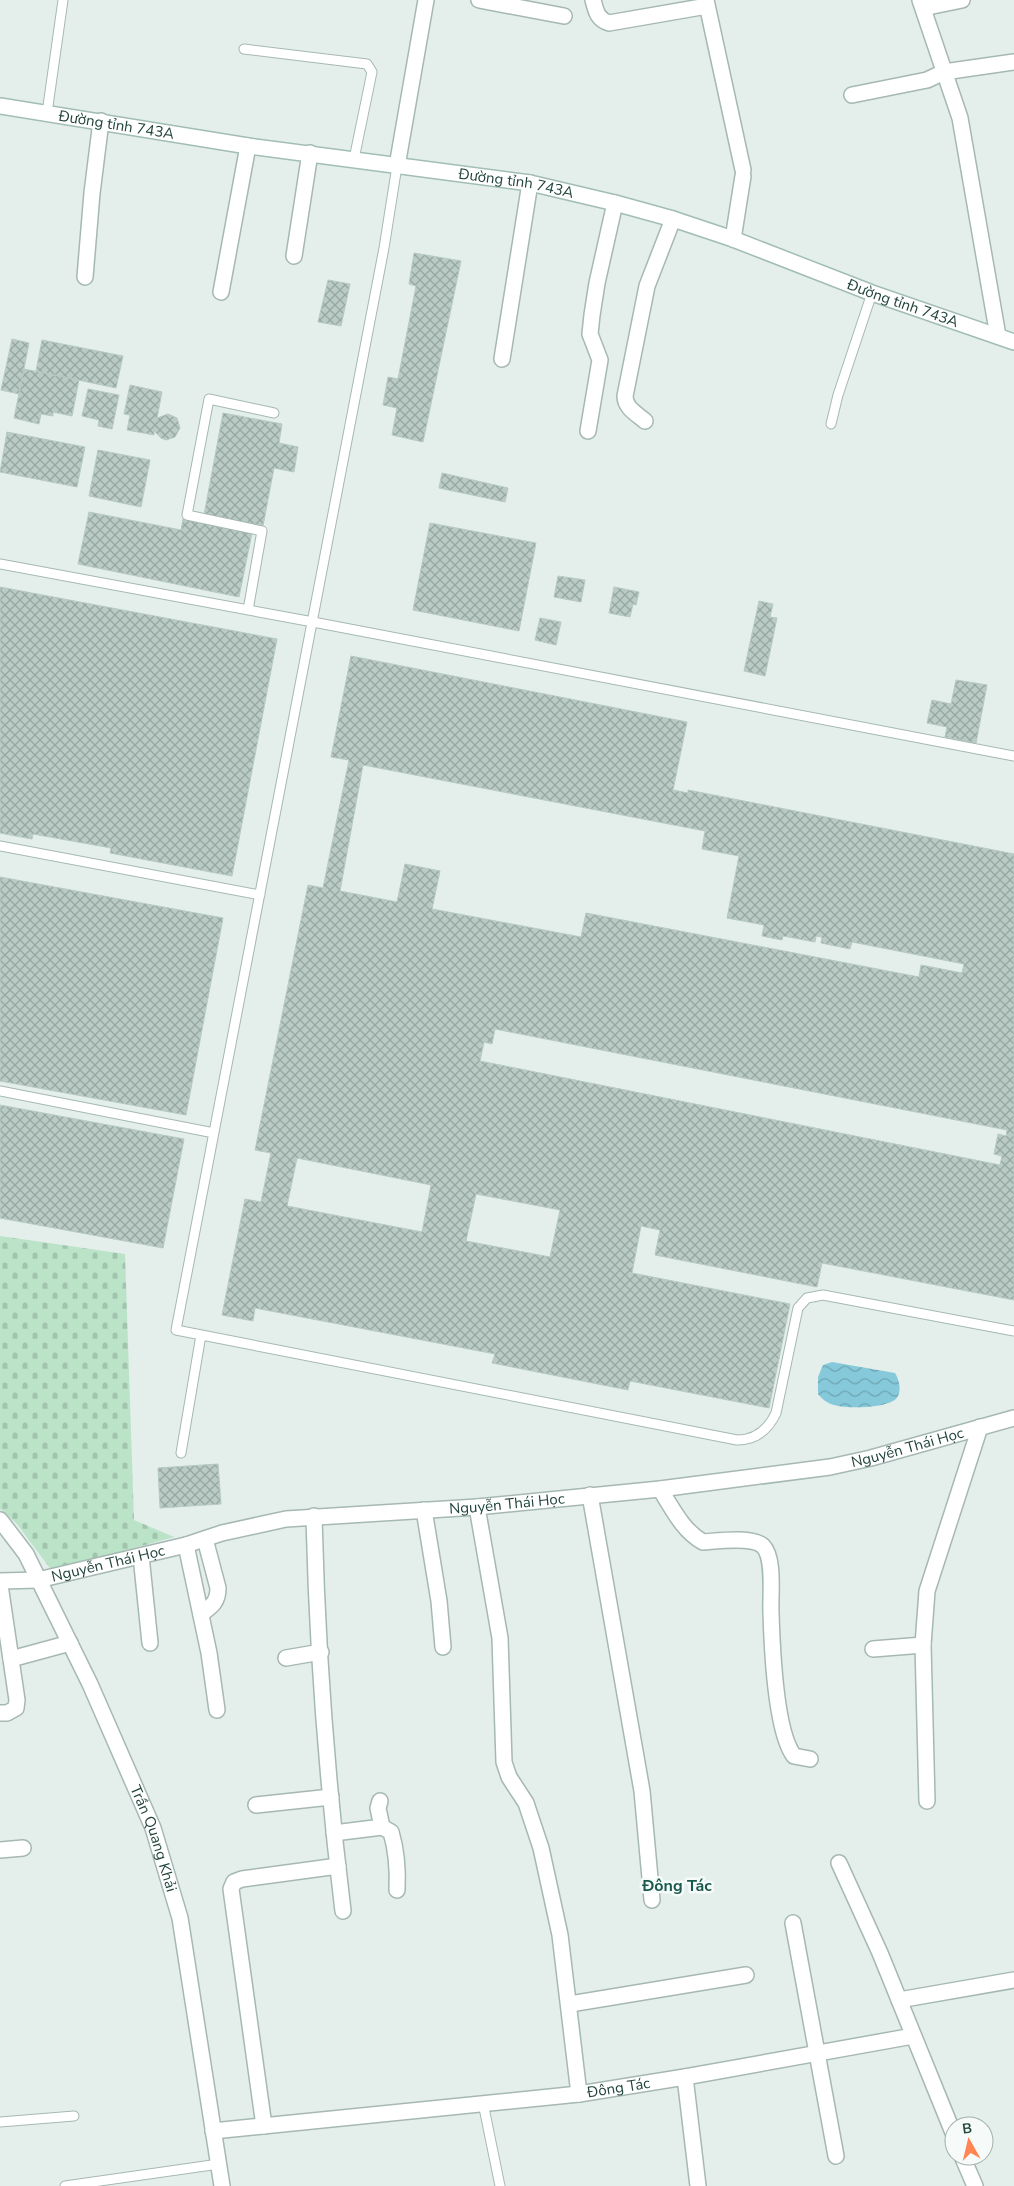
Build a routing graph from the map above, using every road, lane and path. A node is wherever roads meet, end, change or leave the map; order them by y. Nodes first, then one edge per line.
1 (63, 0) edge
2 (426, 0) edge
3 (479, 0) edge
4 (594, 0) edge
5 (962, 0) edge
6 (707, 3) edge
7 (922, 4) edge
8 (564, 16) dead end
9 (244, 49) dead end
10 (1014, 62) edge
11 (944, 72) junction
12 (852, 95) dead end
13 (0, 106) edge
14 (47, 113) junction
15 (101, 121) junction
16 (248, 146) junction
17 (310, 153) junction
18 (354, 159) junction
19 (397, 166) junction
20 (530, 183) junction
21 (615, 203) junction
22 (673, 219) junction
23 (733, 240) junction
24 (294, 256) dead end
25 (85, 277) dead end
26 (221, 292) dead end
27 (872, 293) junction
28 (998, 336) junction
29 (1014, 342) edge
30 (502, 359) dead end
31 (274, 413) dead end
32 (645, 421) dead end
33 (831, 424) dead end
34 (588, 431) dead end
35 (0, 564) edge
36 (248, 610) junction
37 (313, 622) junction
38 (1014, 756) edge
39 (0, 846) edge
40 (260, 895) junction
41 (0, 1092) edge
42 (214, 1133) junction
43 (1014, 1331) edge
44 (201, 1335) junction
45 (1014, 1418) edge
46 (980, 1427) junction
47 (182, 1453) dead end
48 (660, 1489) junction
49 (590, 1495) junction
50 (477, 1507) junction
51 (424, 1510) junction
52 (314, 1516) junction
53 (0, 1520) edge
54 (205, 1539) junction
55 (186, 1545) junction
56 (140, 1556) junction
57 (38, 1580) junction
58 (0, 1581) edge
59 (0, 1585) edge
60 (201, 1614) junction
61 (70, 1643) junction
62 (150, 1643) dead end
63 (923, 1645) junction
64 (443, 1648) dead end
65 (873, 1649) dead end
66 (320, 1652) junction
67 (286, 1658) dead end
68 (11, 1659) junction
69 (217, 1710) dead end
70 (0, 1713) edge
71 (810, 1758) dead end
72 (331, 1797) junction
73 (380, 1801) dead end
74 (927, 1801) dead end
75 (256, 1805) dead end
76 (382, 1826) junction
77 (334, 1833) junction
78 (23, 1848) dead end
79 (0, 1850) edge
80 (840, 1863) dead end
81 (338, 1866) junction
82 (397, 1890) dead end
83 (652, 1900) dead end
84 (344, 1911) dead end
85 (792, 1923) dead end
86 (746, 1975) dead end
87 (1014, 1980) edge
88 (899, 2000) junction
89 (570, 2004) junction
90 (914, 2036) junction
91 (817, 2054) junction
92 (685, 2077) junction
93 (579, 2094) junction
94 (483, 2103) junction
95 (74, 2116) dead end
96 (946, 2116) edge
97 (0, 2122) edge
98 (264, 2126) junction
99 (213, 2131) junction
100 (836, 2156) dead end
101 (219, 2164) junction
102 (966, 2166) edge
103 (65, 2186) edge
104 (222, 2186) edge
105 (500, 2186) edge
106 (698, 2186) edge
107 (975, 2186) edge

1 - 14 lane
2 - 19 street
3 - 8 street
4 - 6 street
5 - 7 street
6 - 23 street
7 - 11 street
9 - 18 lane
10 - 11 street
11 - 12 street
11 - 28 street
13 - 14 street, Đường tỉnh 743A
14 - 15 street, Đường tỉnh 743A
15 - 16 street, Đường tỉnh 743A
15 - 25 street
16 - 17 street, Đường tỉnh 743A
16 - 26 street
17 - 18 street, Đường tỉnh 743A
17 - 24 street
18 - 19 street, Đường tỉnh 743A
19 - 20 street, Đường tỉnh 743A
19 - 37 lane
20 - 21 street, Đường tỉnh 743A
20 - 30 street
21 - 22 street, Đường tỉnh 743A
21 - 34 street
22 - 23 street, Đường tỉnh 743A
22 - 32 street
23 - 27 street, Đường tỉnh 743A
27 - 28 street, Đường tỉnh 743A
27 - 33 lane
28 - 29 street, Đường tỉnh 743A
31 - 36 lane
35 - 36 lane
36 - 37 lane
37 - 38 lane
37 - 40 lane
39 - 40 lane
40 - 42 lane
41 - 42 lane
42 - 44 lane
43 - 44 lane
44 - 47 lane
45 - 46 street, Nguyễn Thái Học
46 - 48 street, Nguyễn Thái Học
46 - 63 street
48 - 49 street, Nguyễn Thái Học
48 - 71 street
49 - 50 street, Nguyễn Thái Học
49 - 83 street
50 - 51 street, Nguyễn Thái Học
50 - 89 street
51 - 52 street, Nguyễn Thái Học
51 - 64 street
52 - 54 street, Nguyễn Thái Học
52 - 66 street
53 - 57 street, Trần Quang Khải
54 - 55 street, Nguyễn Thái Học
54 - 60 street
55 - 56 street, Nguyễn Thái Học
55 - 60 street
56 - 57 street, Nguyễn Thái Học
56 - 62 street
57 - 58 street, Nguyễn Thái Học
57 - 61 street, Trần Quang Khải
59 - 68 street
60 - 69 street
61 - 68 street
61 - 99 street, Trần Quang Khải
63 - 65 street
63 - 74 street
66 - 67 street
66 - 72 street
68 - 70 street
72 - 75 street
72 - 77 street
73 - 76 street
76 - 77 street
76 - 82 street
77 - 81 street
78 - 79 street
80 - 88 street
81 - 84 street
81 - 98 street
85 - 91 street
86 - 89 street
87 - 88 street
88 - 90 street
89 - 93 street
90 - 91 street, Đông Tác
90 - 96 street
91 - 92 street, Đông Tác
91 - 100 street
92 - 93 street, Đông Tác
92 - 106 street
93 - 94 street, Đông Tác
94 - 98 street, Đông Tác
94 - 105 lane
95 - 97 lane
98 - 99 street, Đông Tác
99 - 101 street, Trần Quang Khải
101 - 103 lane
101 - 104 street, Trần Quang Khải
102 - 107 street

